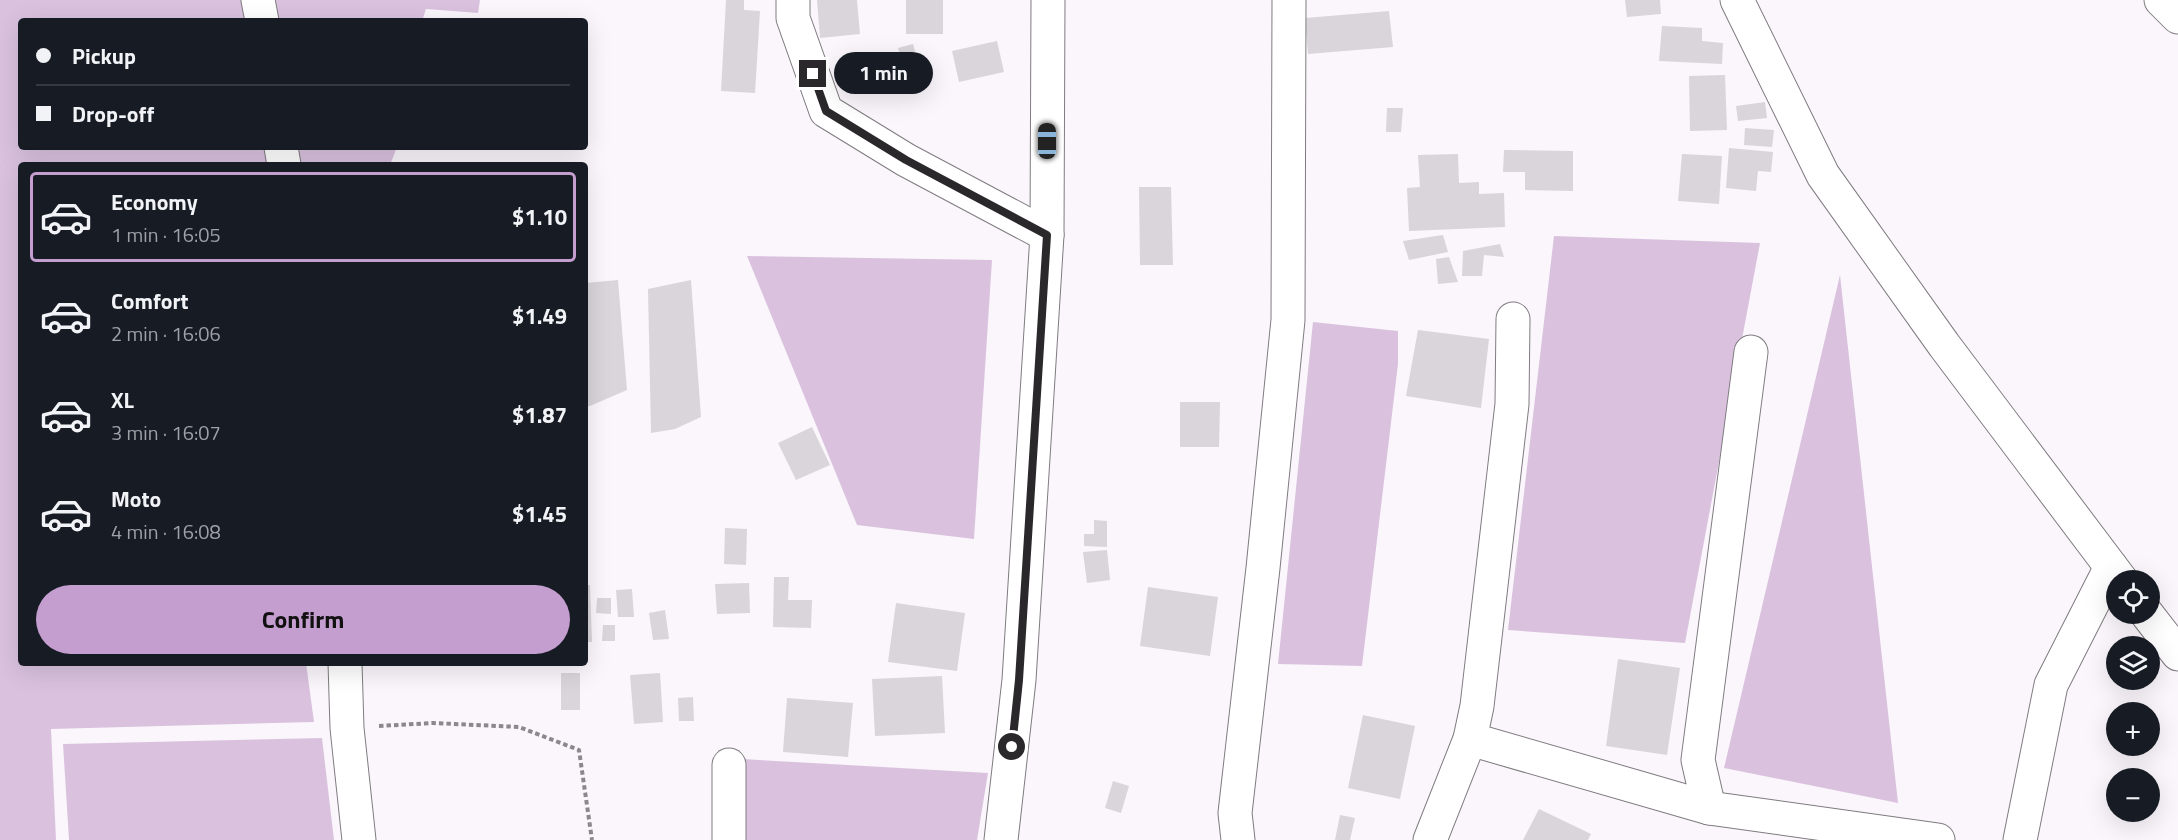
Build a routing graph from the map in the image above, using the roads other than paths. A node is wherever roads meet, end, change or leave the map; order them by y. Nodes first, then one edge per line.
1 (258, 0) edge
2 (793, 0) edge
3 (1048, 0) edge
4 (1289, 0) edge
5 (1737, 0) edge
6 (2161, 0) edge
7 (2178, 17) edge
8 (261, 18) edge
9 (1047, 235) junction
10 (1513, 319) dead end
11 (1751, 352) dead end
12 (2113, 570) edge
13 (2106, 591) edge
14 (2155, 624) edge
15 (2178, 654) edge
16 (345, 666) edge
17 (1470, 739) junction
18 (729, 765) dead end
19 (1709, 808) junction
20 (359, 840) edge
21 (729, 840) edge
22 (1001, 840) edge
23 (1238, 840) edge
24 (1430, 840) edge
25 (1938, 840) edge
26 (2020, 840) edge

1 - 8 street
2 - 9 street
3 - 9 street
4 - 23 street
5 - 12 street
6 - 7 street
9 - 22 street
10 - 17 street
11 - 19 street
13 - 26 street
14 - 15 street
16 - 20 street
17 - 19 street
17 - 24 street
18 - 21 street
19 - 25 street

